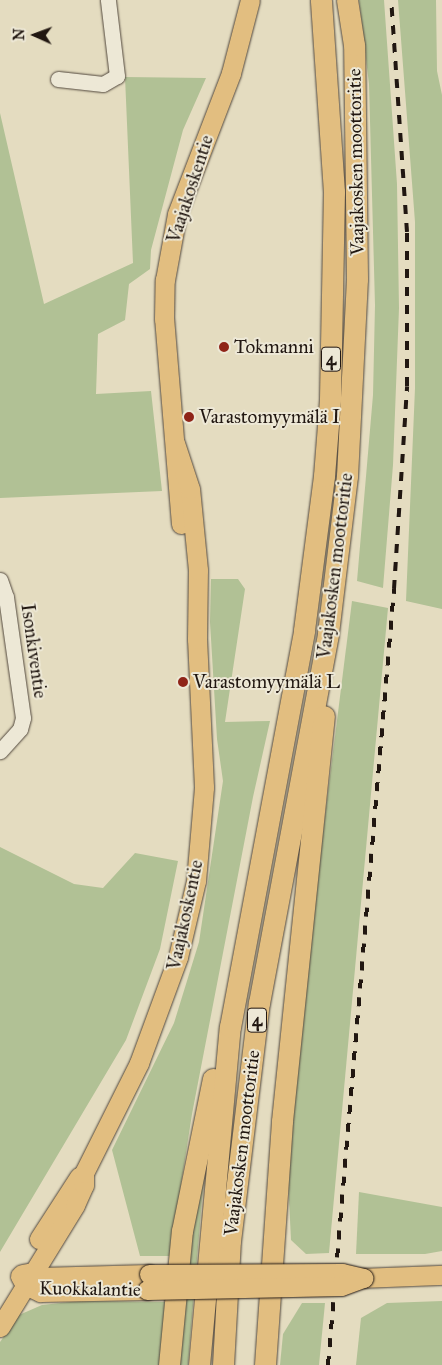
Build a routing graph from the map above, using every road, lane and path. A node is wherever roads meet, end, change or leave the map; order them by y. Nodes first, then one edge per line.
1 (108, 0) edge
2 (250, 0) edge
3 (321, 0) edge
4 (347, 0) edge
5 (58, 79) dead end
6 (0, 580) edge
7 (320, 679) junction
8 (0, 752) edge
9 (230, 1027) junction
10 (442, 1275) edge
11 (26, 1277) junction
12 (272, 1281) junction
13 (0, 1303) edge
14 (0, 1327) edge
15 (169, 1365) edge
16 (199, 1365) edge
17 (223, 1365) edge
18 (265, 1365) edge

1 - 5 street
2 - 11 main road, Vaajakoskentie
3 - 9 highway, Vaajakosken moottoritie / 4
4 - 7 highway, Vaajakosken moottoritie / 4
6 - 8 street, Isonkiventie
7 - 12 highway
7 - 17 highway, Vaajakosken moottoritie / 4
9 - 15 highway
9 - 16 highway, Vaajakosken moottoritie / 4
10 - 12 main road, Kuokkalantie, bridge
11 - 12 main road, Kuokkalantie, bridge
11 - 13 main road, Vaajakoskentie
11 - 14 main road, Vaajakoskentie
12 - 18 highway

